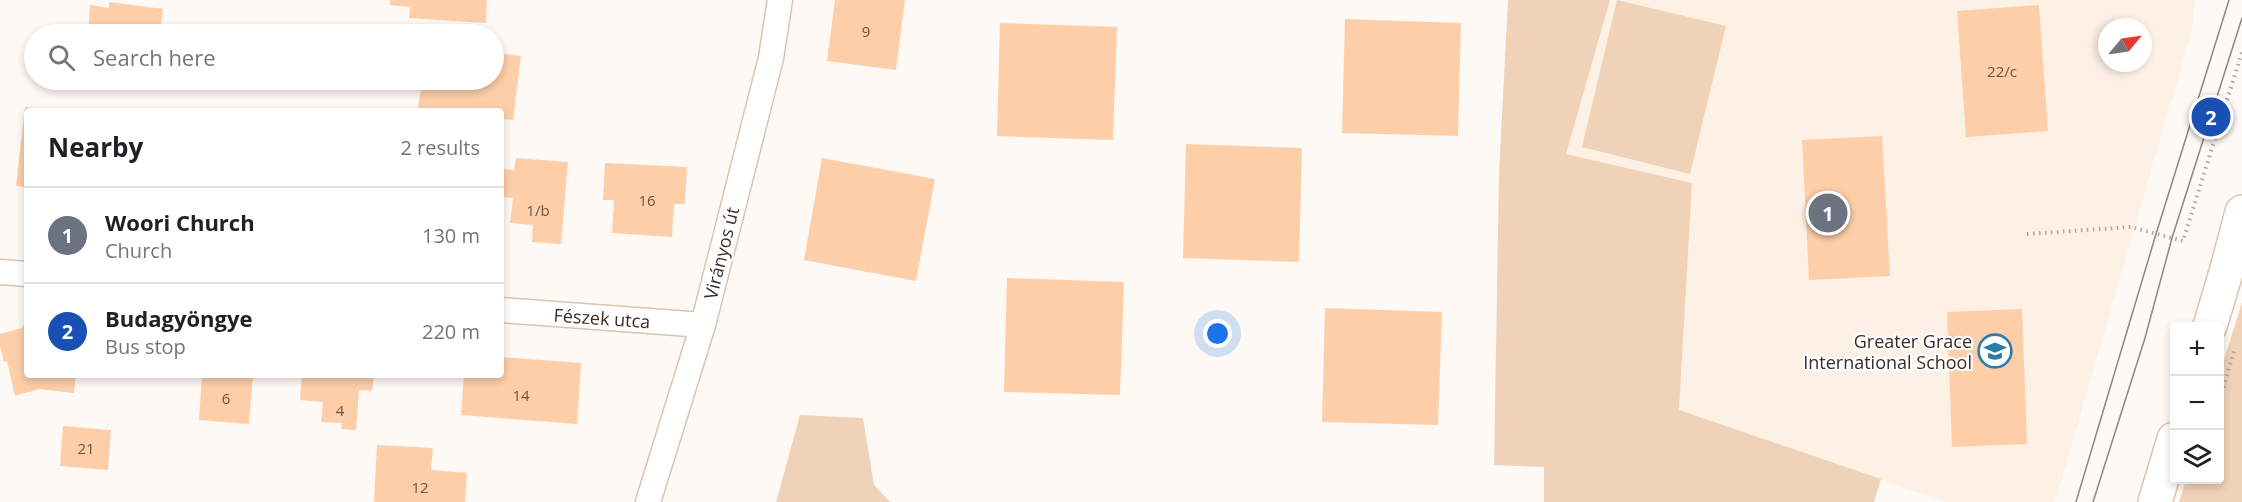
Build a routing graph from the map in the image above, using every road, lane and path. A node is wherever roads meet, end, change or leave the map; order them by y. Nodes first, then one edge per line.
1 (780, 0) edge
2 (2242, 52) edge
3 (2242, 212) edge
4 (2027, 234) dead end
5 (0, 272) edge
6 (2235, 272) edge
7 (24, 274) edge
8 (504, 310) edge
9 (703, 325) junction
10 (2224, 330) edge
11 (2170, 455) edge
12 (648, 502) edge
13 (2155, 502) edge

1 - 9 street, Virányos út
2 - 4 path
3 - 6 main road
5 - 7 street
6 - 10 main road
8 - 9 street, Fészek utca
9 - 12 street, Virányos út
11 - 13 main road

